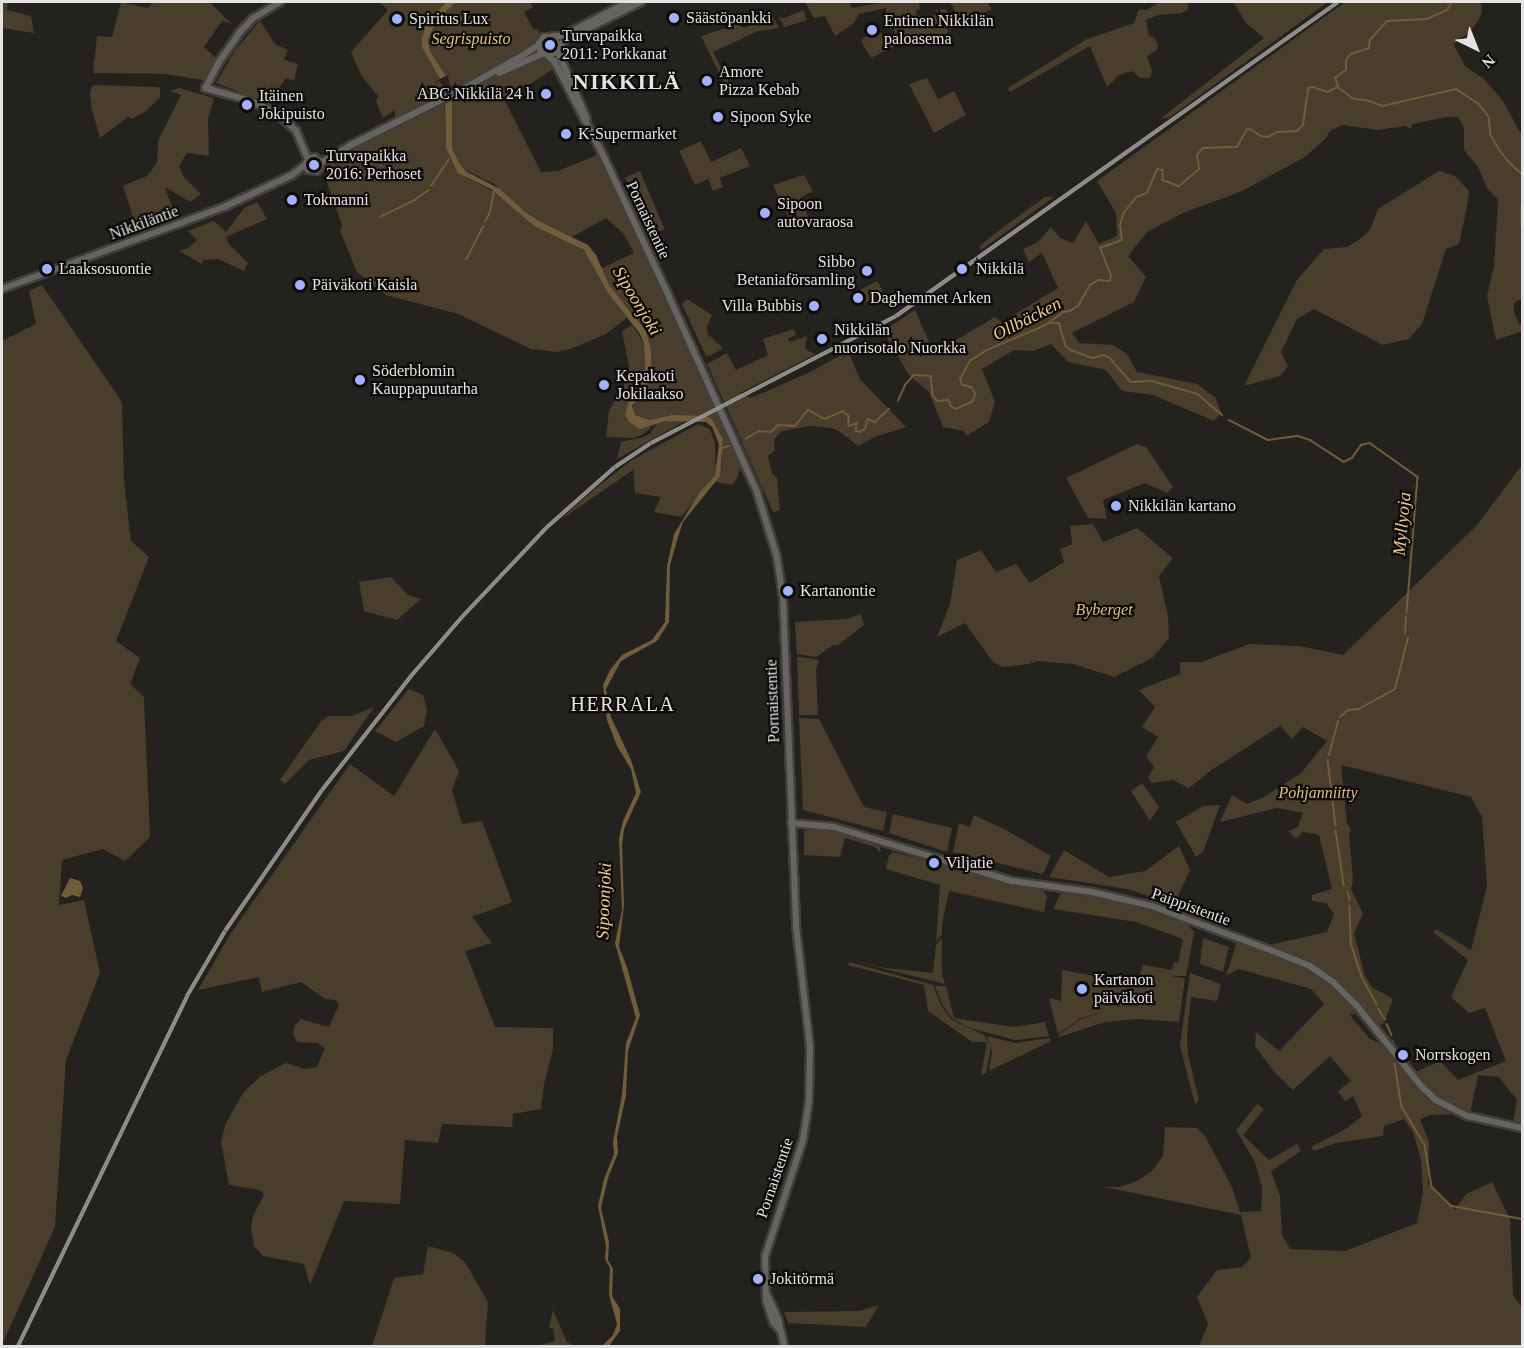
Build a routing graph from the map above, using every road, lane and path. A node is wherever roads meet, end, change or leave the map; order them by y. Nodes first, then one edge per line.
1 (280, 2) edge
2 (628, 2) edge
3 (641, 2) edge
4 (551, 36) junction
5 (539, 43) junction
6 (557, 49) junction
7 (545, 53) junction
8 (479, 81) junction
9 (594, 137) junction
10 (351, 145) junction
11 (310, 162) junction
12 (320, 166) junction
13 (2, 289) edge
14 (791, 823) junction
15 (1522, 1128) edge
16 (784, 1347) edge

1 - 11 street
2 - 4 street
3 - 6 street
4 - 5 street
4 - 6 street
5 - 7 street
5 - 8 street, Nikkiläntie
6 - 7 street
6 - 9 street, Pornaistentie
7 - 8 street, Nikkiläntie
7 - 9 street, Pornaistentie
8 - 10 street, Nikkiläntie
9 - 14 street, Pornaistentie
10 - 11 street, Nikkiläntie
10 - 12 street, Nikkiläntie
11 - 12 street
11 - 12 street, Nikkiläntie
11 - 13 street, Nikkiläntie
14 - 15 street, Paippistentie
14 - 16 street, Pornaistentie

